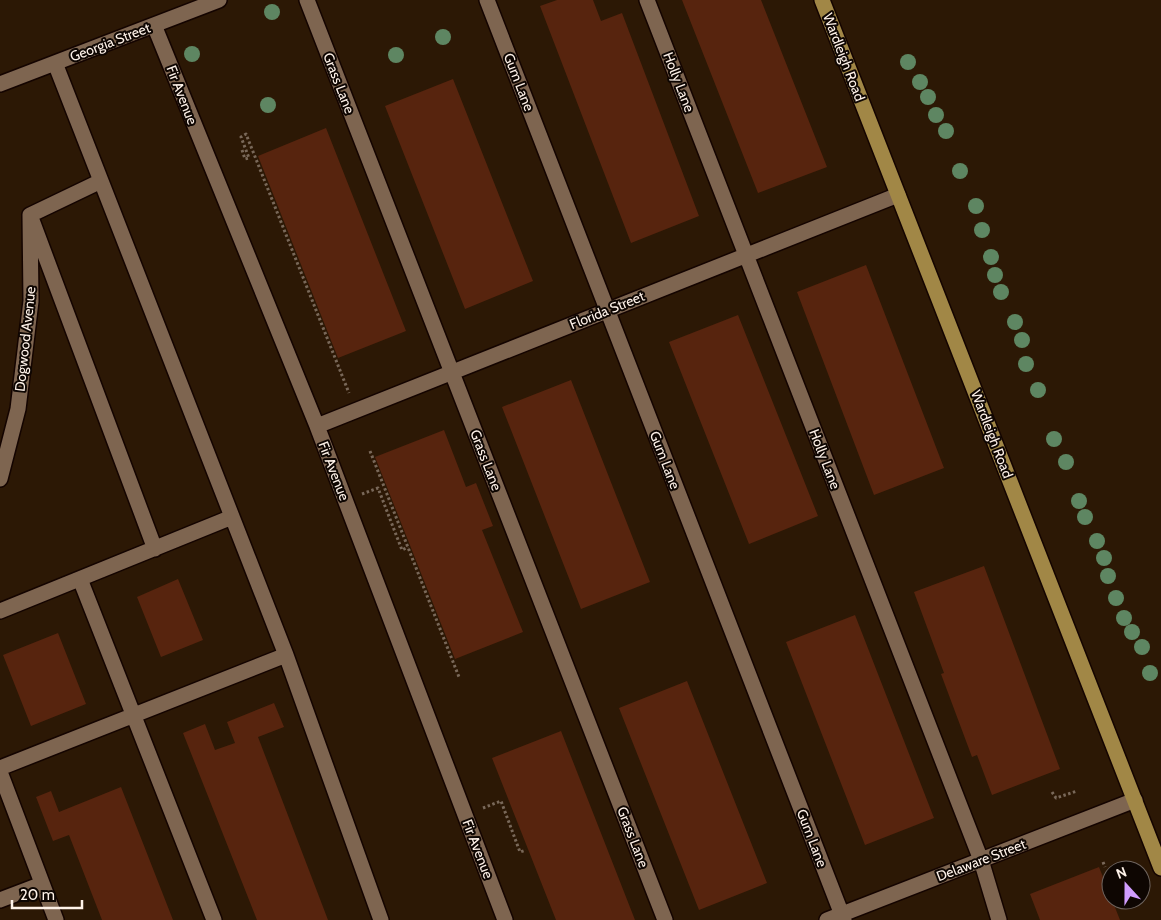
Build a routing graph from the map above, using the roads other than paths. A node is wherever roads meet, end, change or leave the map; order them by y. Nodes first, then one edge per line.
1 (219, 0) edge
2 (307, 0) edge
3 (487, 0) edge
4 (647, 0) edge
5 (822, 0) edge
6 (154, 25) junction
7 (55, 63) junction
8 (0, 84) edge
9 (101, 181) junction
10 (898, 195) junction
11 (30, 214) junction
12 (746, 255) junction
13 (607, 310) junction
14 (452, 372) junction
15 (317, 426) junction
16 (0, 479) edge
17 (232, 517) junction
18 (155, 549) junction
19 (80, 579) junction
20 (0, 611) edge
21 (286, 655) junction
22 (134, 715) junction
23 (0, 768) edge
24 (0, 772) edge
25 (1135, 800) junction
26 (981, 860) junction
27 (1161, 868) edge
28 (42, 884) junction
29 (0, 900) edge
30 (843, 917) edge
31 (56, 920) edge
32 (214, 920) edge
33 (381, 920) edge
34 (505, 920) edge
35 (665, 920) edge
36 (827, 920) edge
37 (999, 920) edge

1 - 6 street, Georgia Street
2 - 14 street, Grass Lane
3 - 13 street, Gum Lane
4 - 12 street, Holly Lane
5 - 10 main road, Wardleigh Road
6 - 7 street, Georgia Street
6 - 15 street, Fir Avenue
7 - 8 street, Georgia Street
7 - 9 street
9 - 11 street
9 - 17 street
10 - 12 street, Florida Street
10 - 25 main road, Wardleigh Road
11 - 16 street, Dogwood Avenue
11 - 18 street
12 - 13 street, Florida Street
12 - 26 street, Holly Lane
13 - 14 street, Florida Street
13 - 30 street, Gum Lane
14 - 15 street, Florida Street
14 - 35 street, Grass Lane
15 - 34 street, Fir Avenue
17 - 18 street
17 - 21 street
18 - 19 street
19 - 20 street
19 - 22 street
21 - 22 street
21 - 33 street
22 - 23 street
22 - 32 street
24 - 28 street
25 - 26 street, Delaware Street
25 - 27 main road, Wardleigh Road
26 - 30 street, Delaware Street
26 - 37 street, Holly Lane
28 - 29 street
28 - 31 street
30 - 36 street, Delaware Street

